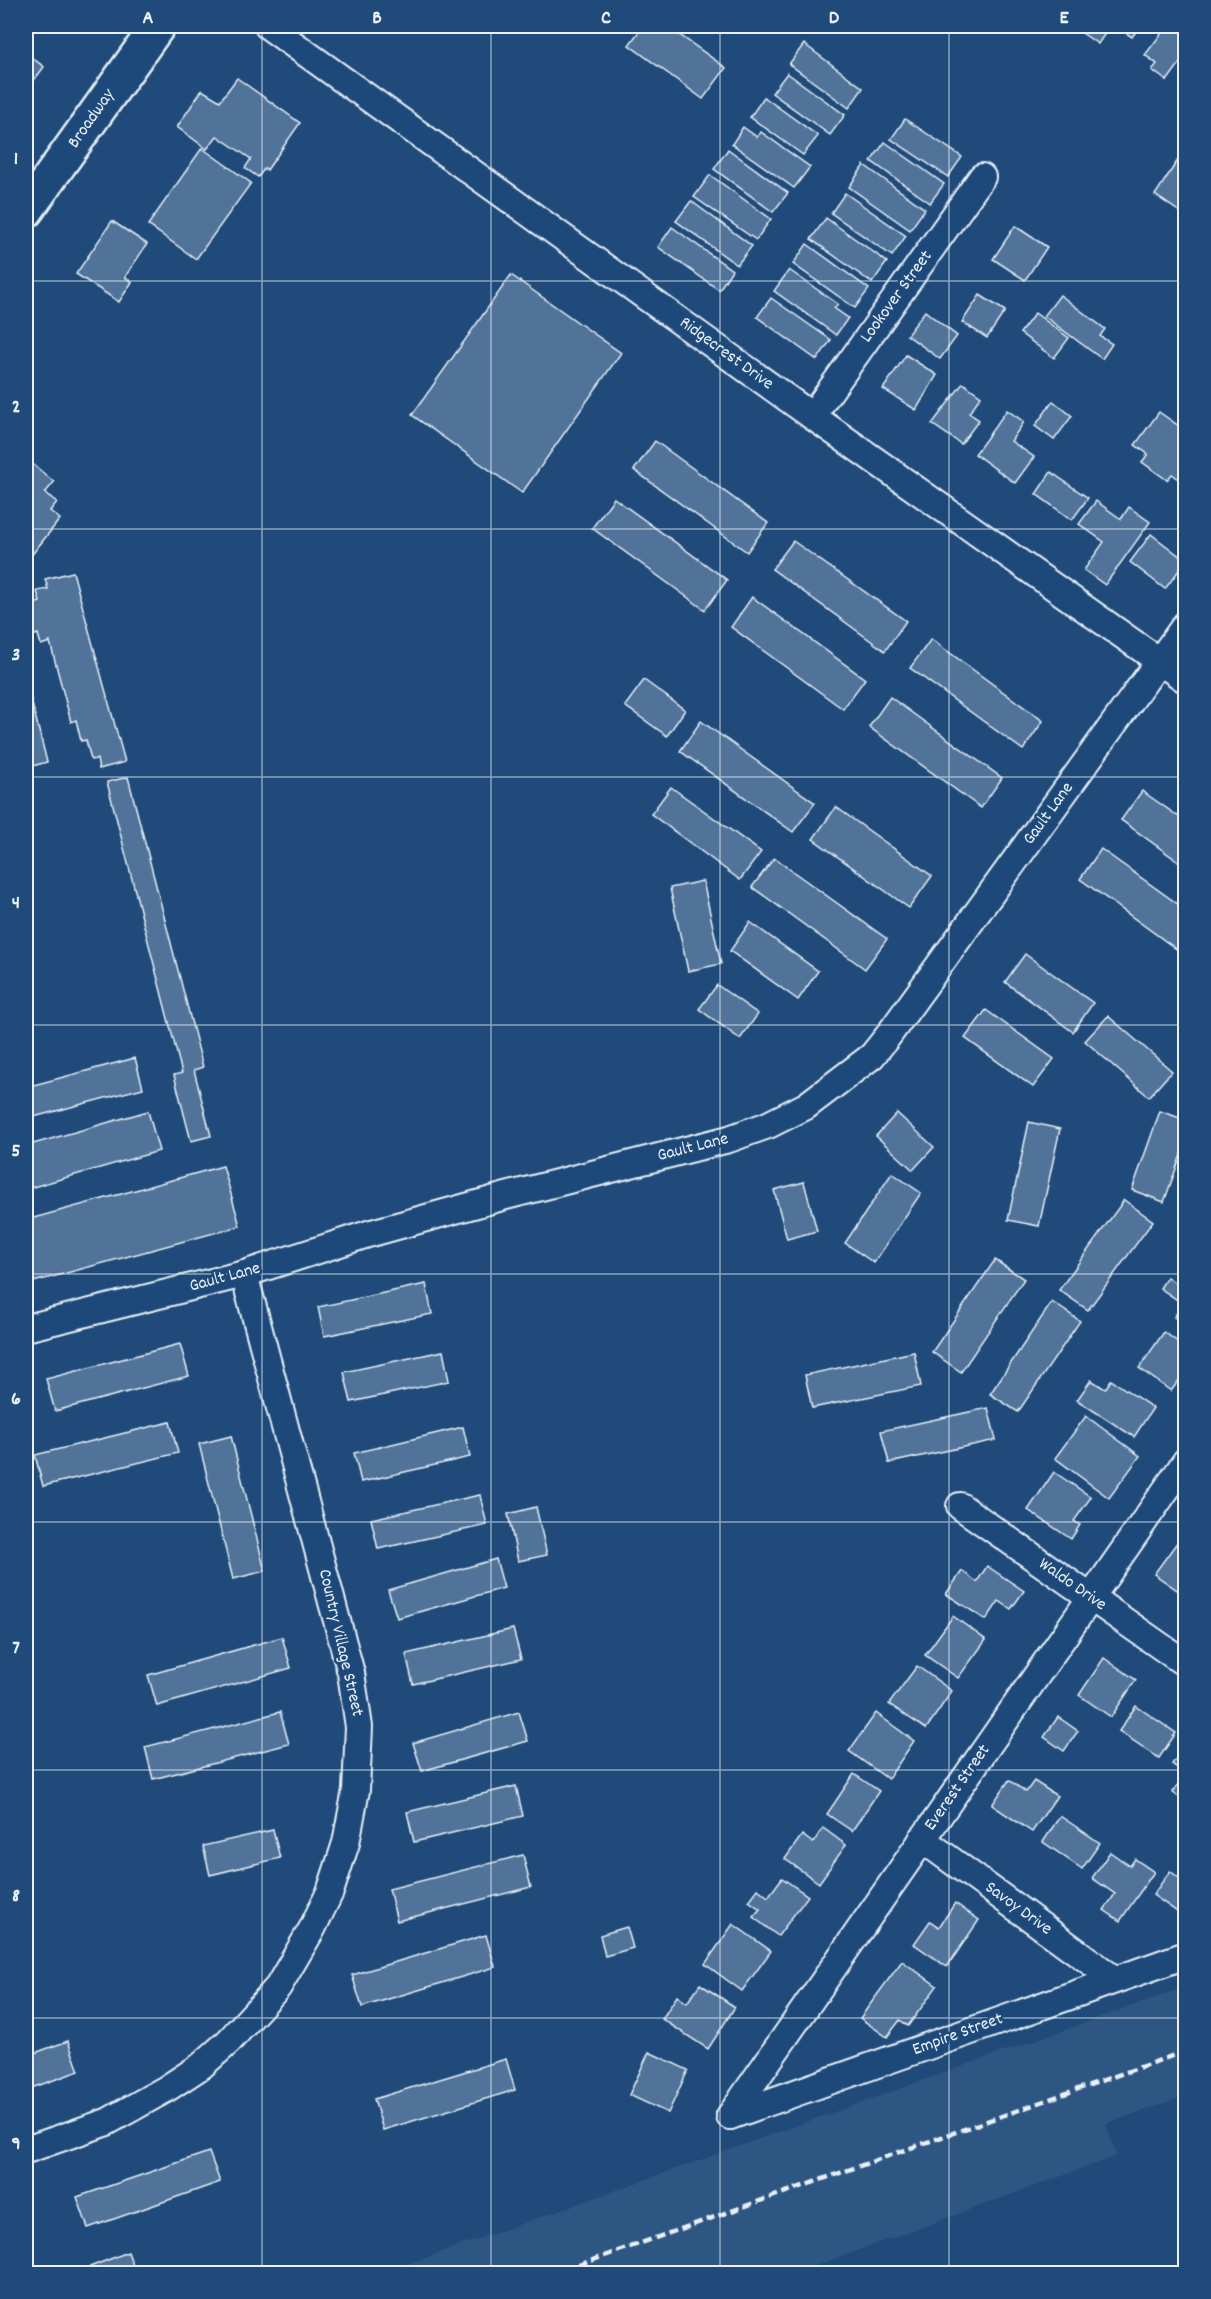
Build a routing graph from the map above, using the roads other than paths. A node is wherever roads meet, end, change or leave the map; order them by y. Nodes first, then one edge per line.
1 (158, 26) edge
2 (268, 26) edge
3 (982, 177) dead end
4 (26, 211) edge
5 (812, 416) junction
6 (1185, 624) edge
7 (1159, 662) junction
8 (1185, 680) edge
9 (244, 1274) junction
10 (26, 1328) edge
11 (1185, 1461) edge
12 (960, 1506) dead end
13 (1090, 1598) junction
14 (1185, 1664) edge
15 (922, 1839) junction
16 (1185, 1955) edge
17 (1114, 1979) junction
18 (730, 2116) joint
19 (26, 2150) edge

1 - 4 main road, Broadway
2 - 5 street, Ridgecrest Drive
3 - 5 street, Lookover Street
5 - 7 street, Ridgecrest Drive
6 - 7 street, Gault Lane
7 - 8 street, Ridgecrest Drive
7 - 9 street, Gault Lane
9 - 10 street, Gault Lane
9 - 19 street, Country Village Street
11 - 13 street, Everest Street
12 - 13 street, Waldo Drive
13 - 14 street, Waldo Drive
13 - 15 street, Everest Street
15 - 17 street, Savoy Drive
15 - 18 street, Everest Street
16 - 17 street, Empire Street
17 - 18 street, Empire Street

